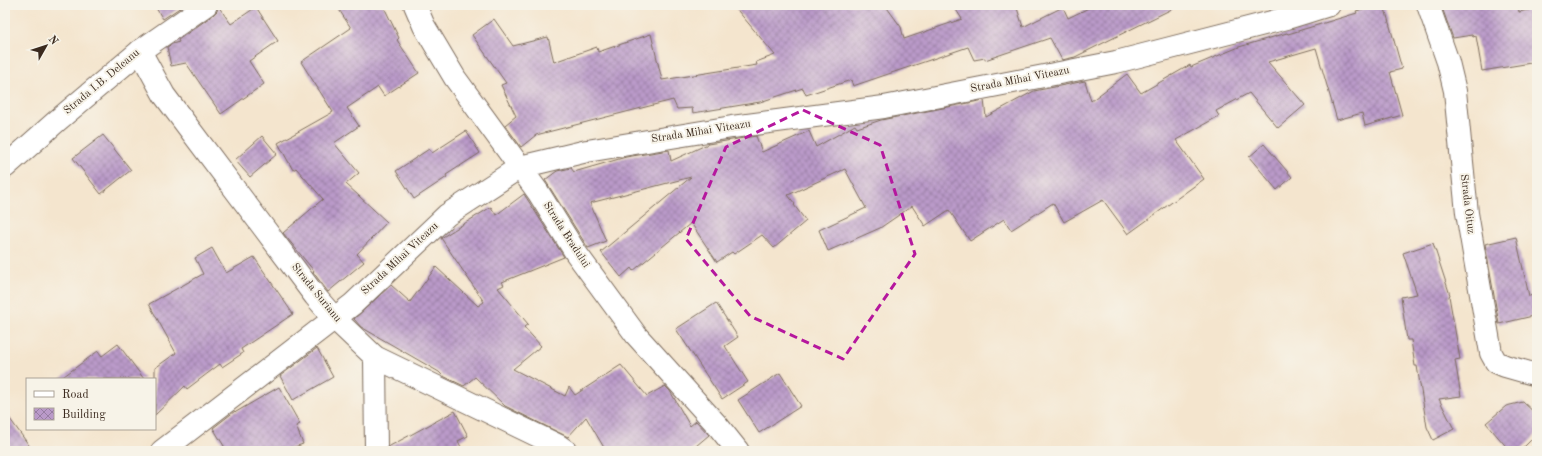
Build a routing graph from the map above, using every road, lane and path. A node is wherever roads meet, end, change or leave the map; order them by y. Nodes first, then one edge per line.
1 (206, 5) edge
2 (414, 5) edge
3 (1329, 5) edge
4 (1428, 5) edge
5 (140, 51) junction
6 (5, 167) edge
7 (520, 167) junction
8 (334, 318) junction
9 (375, 357) junction
10 (1537, 375) edge
11 (162, 451) edge
12 (376, 451) edge
13 (566, 451) edge
14 (738, 451) edge

1 - 5 street, Strada I.B. Deleanu
2 - 7 street, Strada Bradului
3 - 7 street, Strada Mihai Viteazu
4 - 10 street, Strada Oituz
5 - 6 street, Strada I.B. Deleanu
5 - 8 street, Strada Surianu
7 - 8 street, Strada Mihai Viteazu
7 - 14 street, Strada Bradului
8 - 9 street, Strada Surianu
8 - 11 street, Strada Mihai Viteazu
9 - 12 street
9 - 13 street, Strada Surianu

